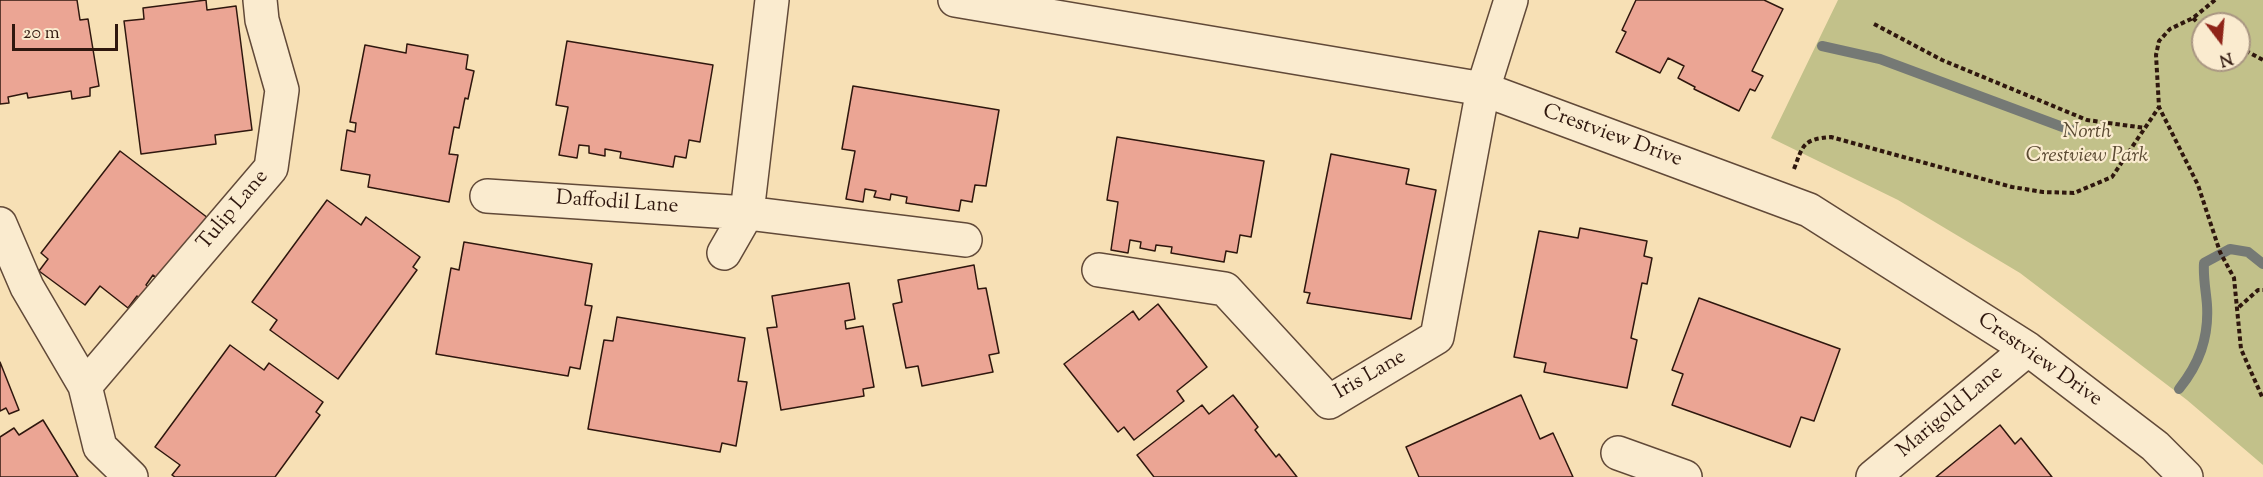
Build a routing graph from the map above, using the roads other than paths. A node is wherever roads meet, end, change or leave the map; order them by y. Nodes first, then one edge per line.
1 (260, 0) edge
2 (772, 0) edge
3 (955, 0) edge
4 (1511, 0) edge
5 (1044, 6) edge
6 (1483, 89) junction
7 (487, 196) dead end
8 (747, 213) junction
9 (0, 224) edge
10 (965, 240) dead end
11 (724, 253) dead end
12 (1099, 270) dead end
13 (2028, 349) junction
14 (85, 386) junction
15 (1618, 453) dead end
16 (131, 477) edge
17 (1685, 477) edge
18 (1873, 477) edge
19 (2186, 477) edge

1 - 14 street, Tulip Lane
2 - 8 street
3 - 5 street, Crestview Drive
4 - 6 street
5 - 6 street, Crestview Drive
6 - 12 street, Iris Lane
6 - 13 street, Crestview Drive
7 - 8 street, Daffodil Lane
8 - 10 street, Daffodil Lane
8 - 11 street
9 - 14 street
13 - 18 street, Marigold Lane
13 - 19 street, Crestview Drive
14 - 16 street
15 - 17 street

